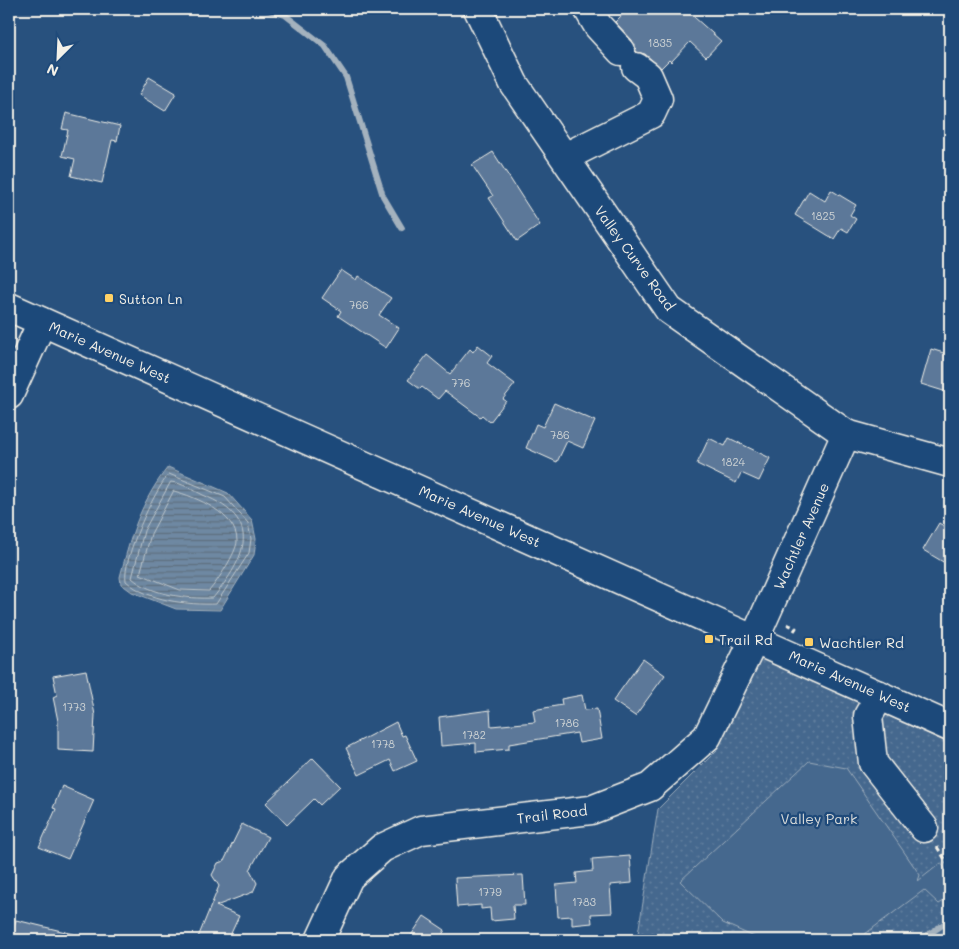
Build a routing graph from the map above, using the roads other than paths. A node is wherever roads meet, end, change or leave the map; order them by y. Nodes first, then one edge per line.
1 (478, 9) edge
2 (588, 9) edge
3 (565, 158) junction
4 (9, 307) edge
5 (42, 322) junction
6 (9, 395) edge
7 (846, 434) junction
8 (950, 463) edge
9 (755, 638) junction
10 (880, 695) junction
11 (950, 727) edge
12 (924, 828) dead end
13 (320, 940) edge

1 - 3 street, Valley Curve Road
2 - 3 street
3 - 7 street, Valley Curve Road
4 - 5 street, Marie Avenue West
5 - 6 street
5 - 9 street, Marie Avenue West
7 - 8 street, Valley Curve Road
7 - 9 street, Wachtler Avenue
9 - 10 street, Marie Avenue West
9 - 13 street, Trail Road
10 - 11 street, Marie Avenue West
10 - 12 street

